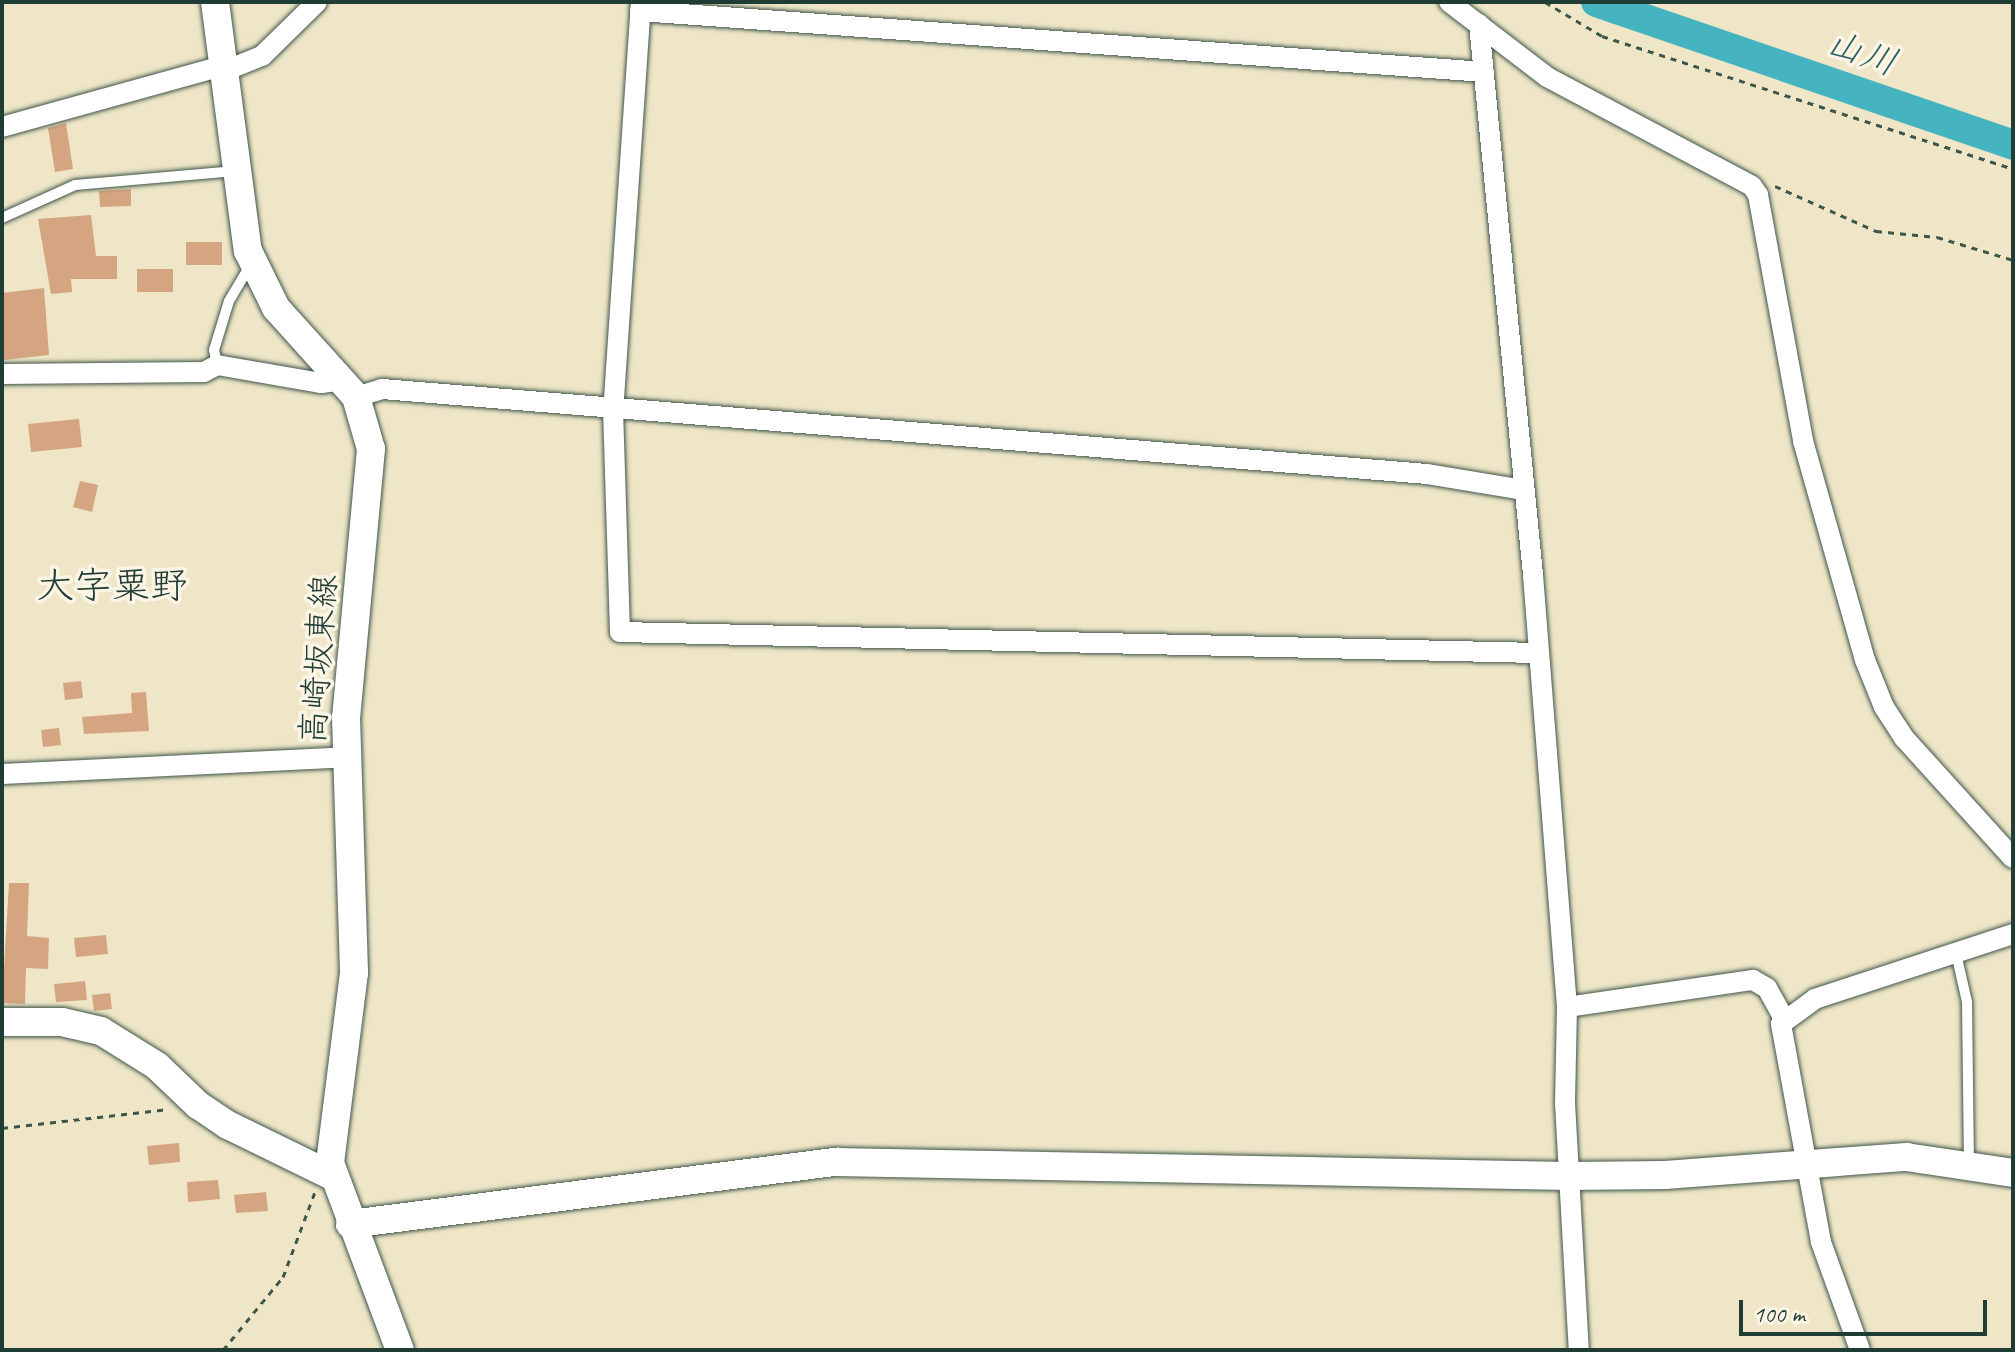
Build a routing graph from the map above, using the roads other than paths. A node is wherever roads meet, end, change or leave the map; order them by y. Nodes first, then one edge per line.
1 (215, 2) edge
2 (317, 2) edge
3 (1449, 2) edge
4 (640, 7) edge
5 (1479, 24) junction
6 (227, 67) junction
7 (1484, 72) junction
8 (2, 127) edge
9 (235, 171) junction
10 (2, 218) edge
11 (252, 262) junction
12 (217, 365) junction
13 (2, 374) edge
14 (350, 388) junction
15 (613, 409) junction
16 (1524, 490) junction
17 (1539, 653) junction
18 (347, 757) junction
19 (2, 774) edge
20 (2013, 858) edge
21 (2013, 934) edge
22 (1956, 953) junction
23 (1567, 1007) junction
24 (1783, 1017) junction
25 (2, 1022) edge
26 (1808, 1161) junction
27 (1969, 1163) junction
28 (2013, 1173) edge
29 (332, 1176) junction
30 (1568, 1176) junction
31 (350, 1224) junction
32 (400, 1350) edge
33 (1579, 1350) edge
34 (1860, 1350) edge

1 - 6 street, 高崎坂東線
2 - 6 street
3 - 5 street
4 - 7 street
4 - 15 street
5 - 7 street
5 - 20 street
6 - 8 street
6 - 9 street, 高崎坂東線
7 - 16 street
9 - 10 lane
9 - 11 street, 高崎坂東線
11 - 12 lane
11 - 14 street, 高崎坂東線
12 - 13 street
12 - 14 street
14 - 15 street
14 - 18 street, 高崎坂東線
15 - 16 street
15 - 17 street
16 - 17 street
17 - 23 street
18 - 19 street
18 - 29 street, 高崎坂東線
21 - 22 street
22 - 24 street
22 - 27 lane
23 - 24 street
23 - 30 street
24 - 26 street
25 - 29 street
26 - 27 street
26 - 30 street
26 - 34 street
27 - 28 street
29 - 31 street, 高崎坂東線
30 - 31 street
30 - 33 street
31 - 32 street, 高崎坂東線

